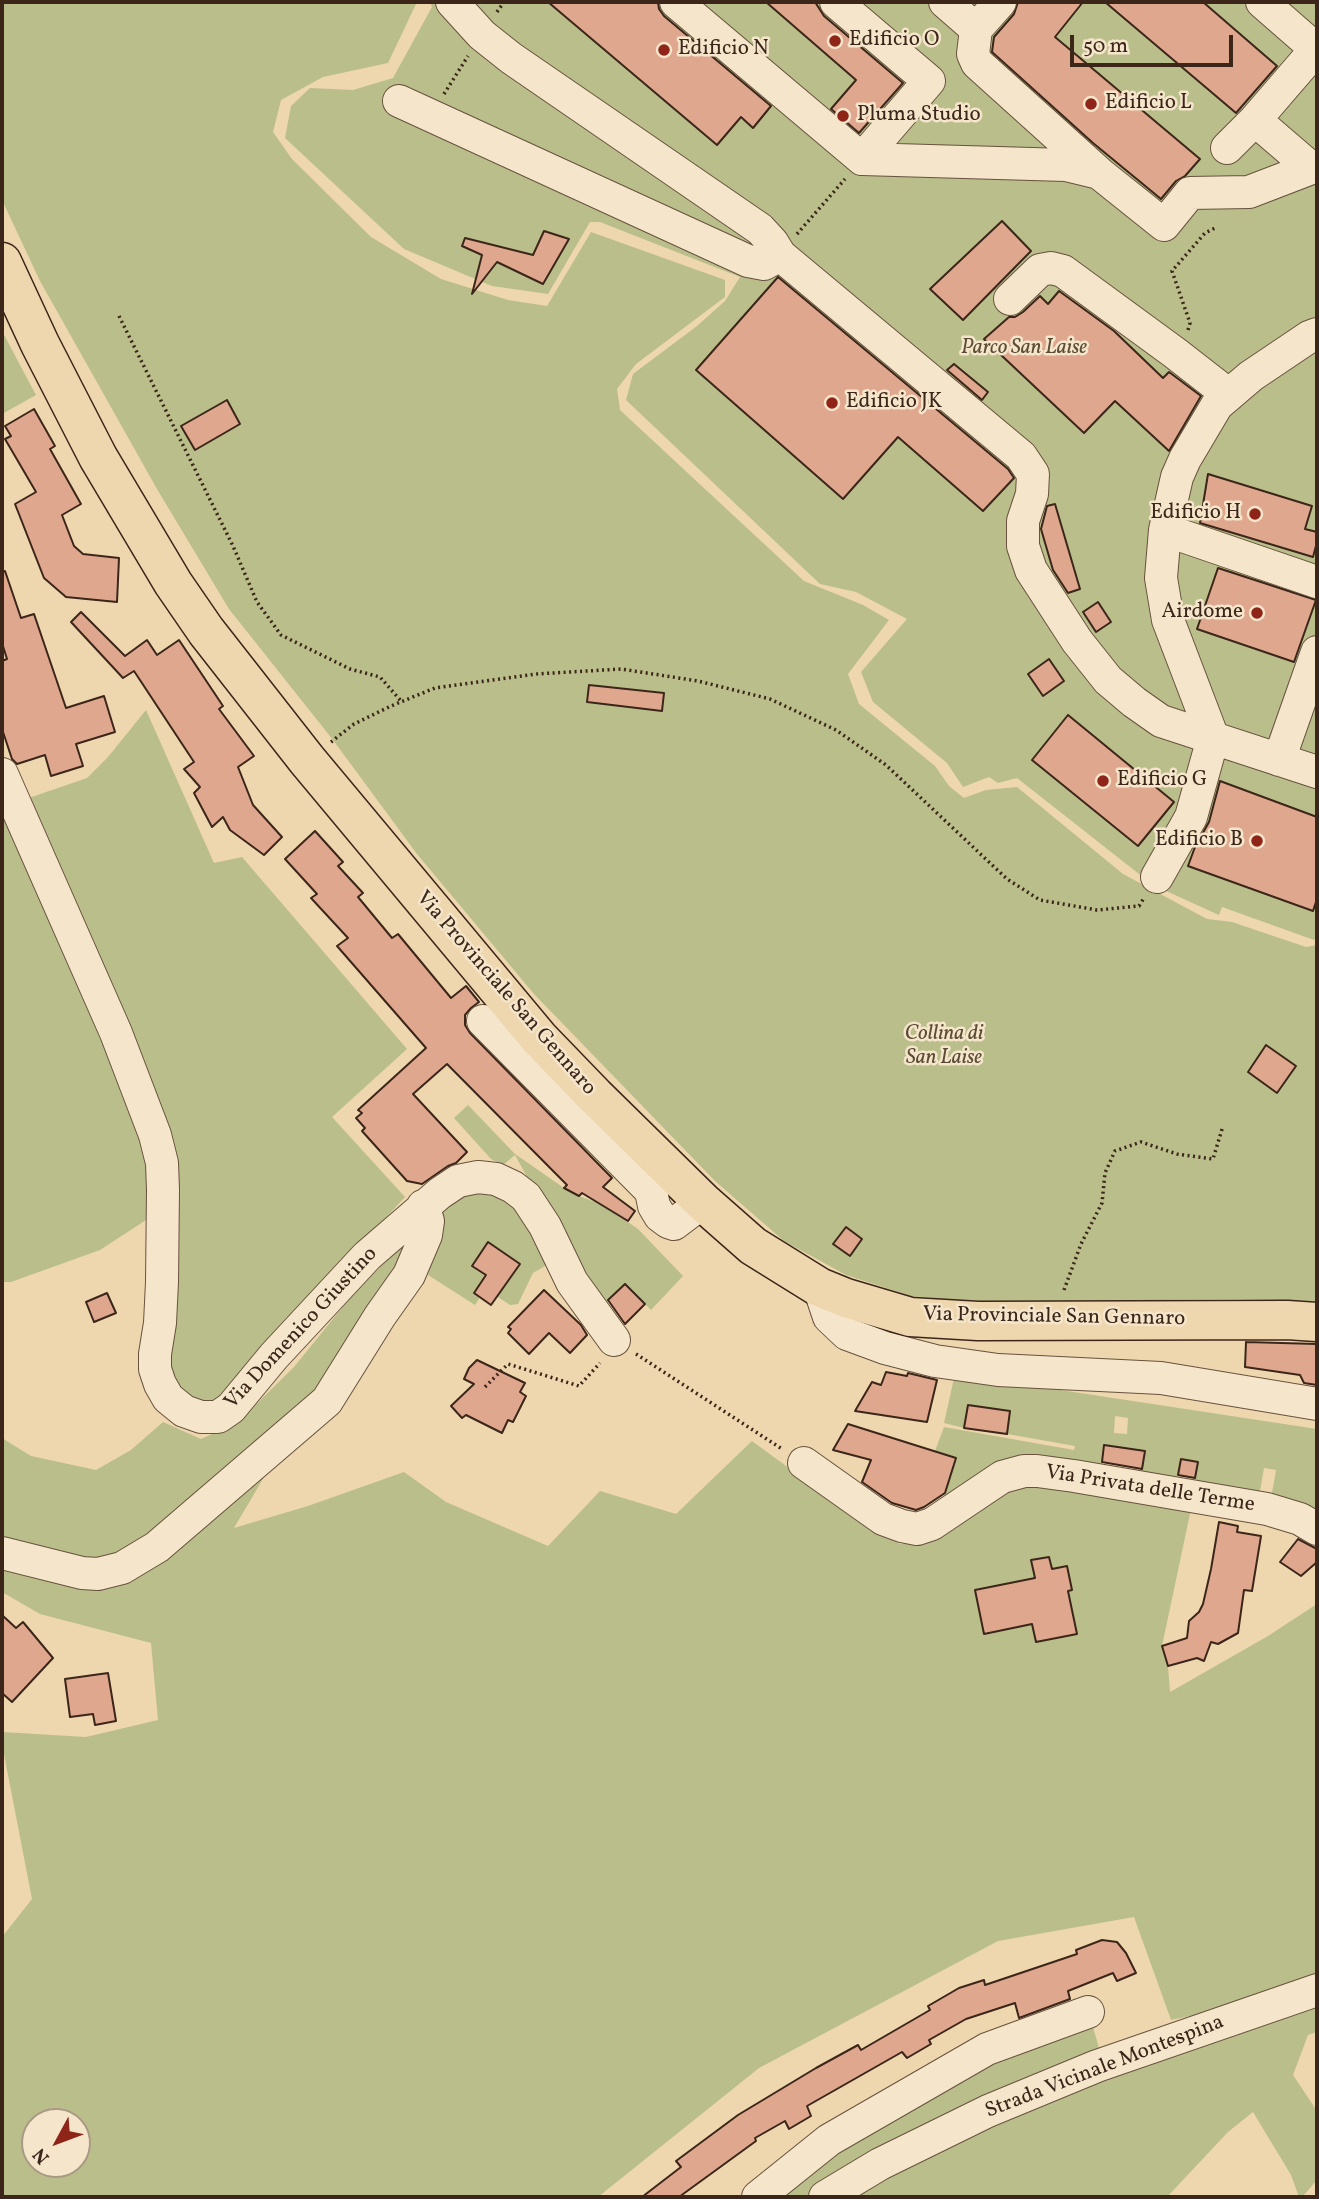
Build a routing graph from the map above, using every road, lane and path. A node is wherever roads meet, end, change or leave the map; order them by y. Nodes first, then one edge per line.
1 (452, 2) edge
2 (676, 2) edge
3 (836, 2) edge
4 (945, 2) edge
5 (1000, 2) edge
6 (1262, 2) edge
7 (976, 29) junction
8 (1317, 49) edge
9 (399, 101) dead end
10 (1255, 120) junction
11 (1227, 148) dead end
12 (862, 159) junction
13 (1314, 167) edge
14 (1099, 173) junction
15 (1215, 228) dead end
16 (780, 255) junction
17 (3, 266) edge
18 (1010, 299) dead end
19 (119, 316) dead end
20 (1315, 340) edge
21 (1175, 353) junction
22 (1229, 395) junction
23 (1165, 530) junction
24 (1317, 582) edge
25 (1317, 652) edge
26 (401, 701) junction
27 (1213, 738) junction
28 (307, 760) junction
29 (1279, 760) junction
30 (1317, 772) edge
31 (2, 774) edge
32 (1157, 877) joint
33 (483, 1021) dead end
34 (1223, 1126) dead end
35 (703, 1202) junction
36 (423, 1206) junction
37 (819, 1287) junction
38 (1063, 1320) junction
39 (1317, 1322) edge
40 (614, 1340) junction
41 (485, 1387) dead end
42 (1317, 1404) edge
43 (804, 1463) joint
44 (1317, 1529) edge
45 (2, 1553) edge
46 (1317, 1990) edge
47 (1088, 2012) dead end
48 (758, 2197) edge
49 (825, 2197) edge

1 - 16 street
2 - 12 street
3 - 12 street
4 - 7 street
5 - 7 street
6 - 8 street
7 - 14 street
8 - 10 street
9 - 16 street
10 - 11 street
10 - 13 street
12 - 14 street
12 - 16 path
13 - 14 street
15 - 21 path
16 - 27 street
17 - 28 main road, Via Provinciale San Gennaro
18 - 21 street
19 - 26 path
20 - 22 street
21 - 22 street
22 - 23 street
23 - 24 street
23 - 27 street
25 - 29 street
26 - 28 path
26 - 32 path
27 - 29 street
27 - 32 street
28 - 35 main road, Via Provinciale San Gennaro
29 - 30 street
31 - 36 street, Via Domenico Giustino
33 - 35 street
34 - 38 path
35 - 37 main road, Via Provinciale San Gennaro
36 - 40 street, Via Domenico Giustino
36 - 45 street
37 - 38 main road, Via Provinciale San Gennaro
37 - 42 street
38 - 39 main road, Via Provinciale San Gennaro
40 - 41 path
40 - 43 path
43 - 44 street, Via Privata delle Terme
46 - 49 street, Strada Vicinale Montespina
47 - 48 street

